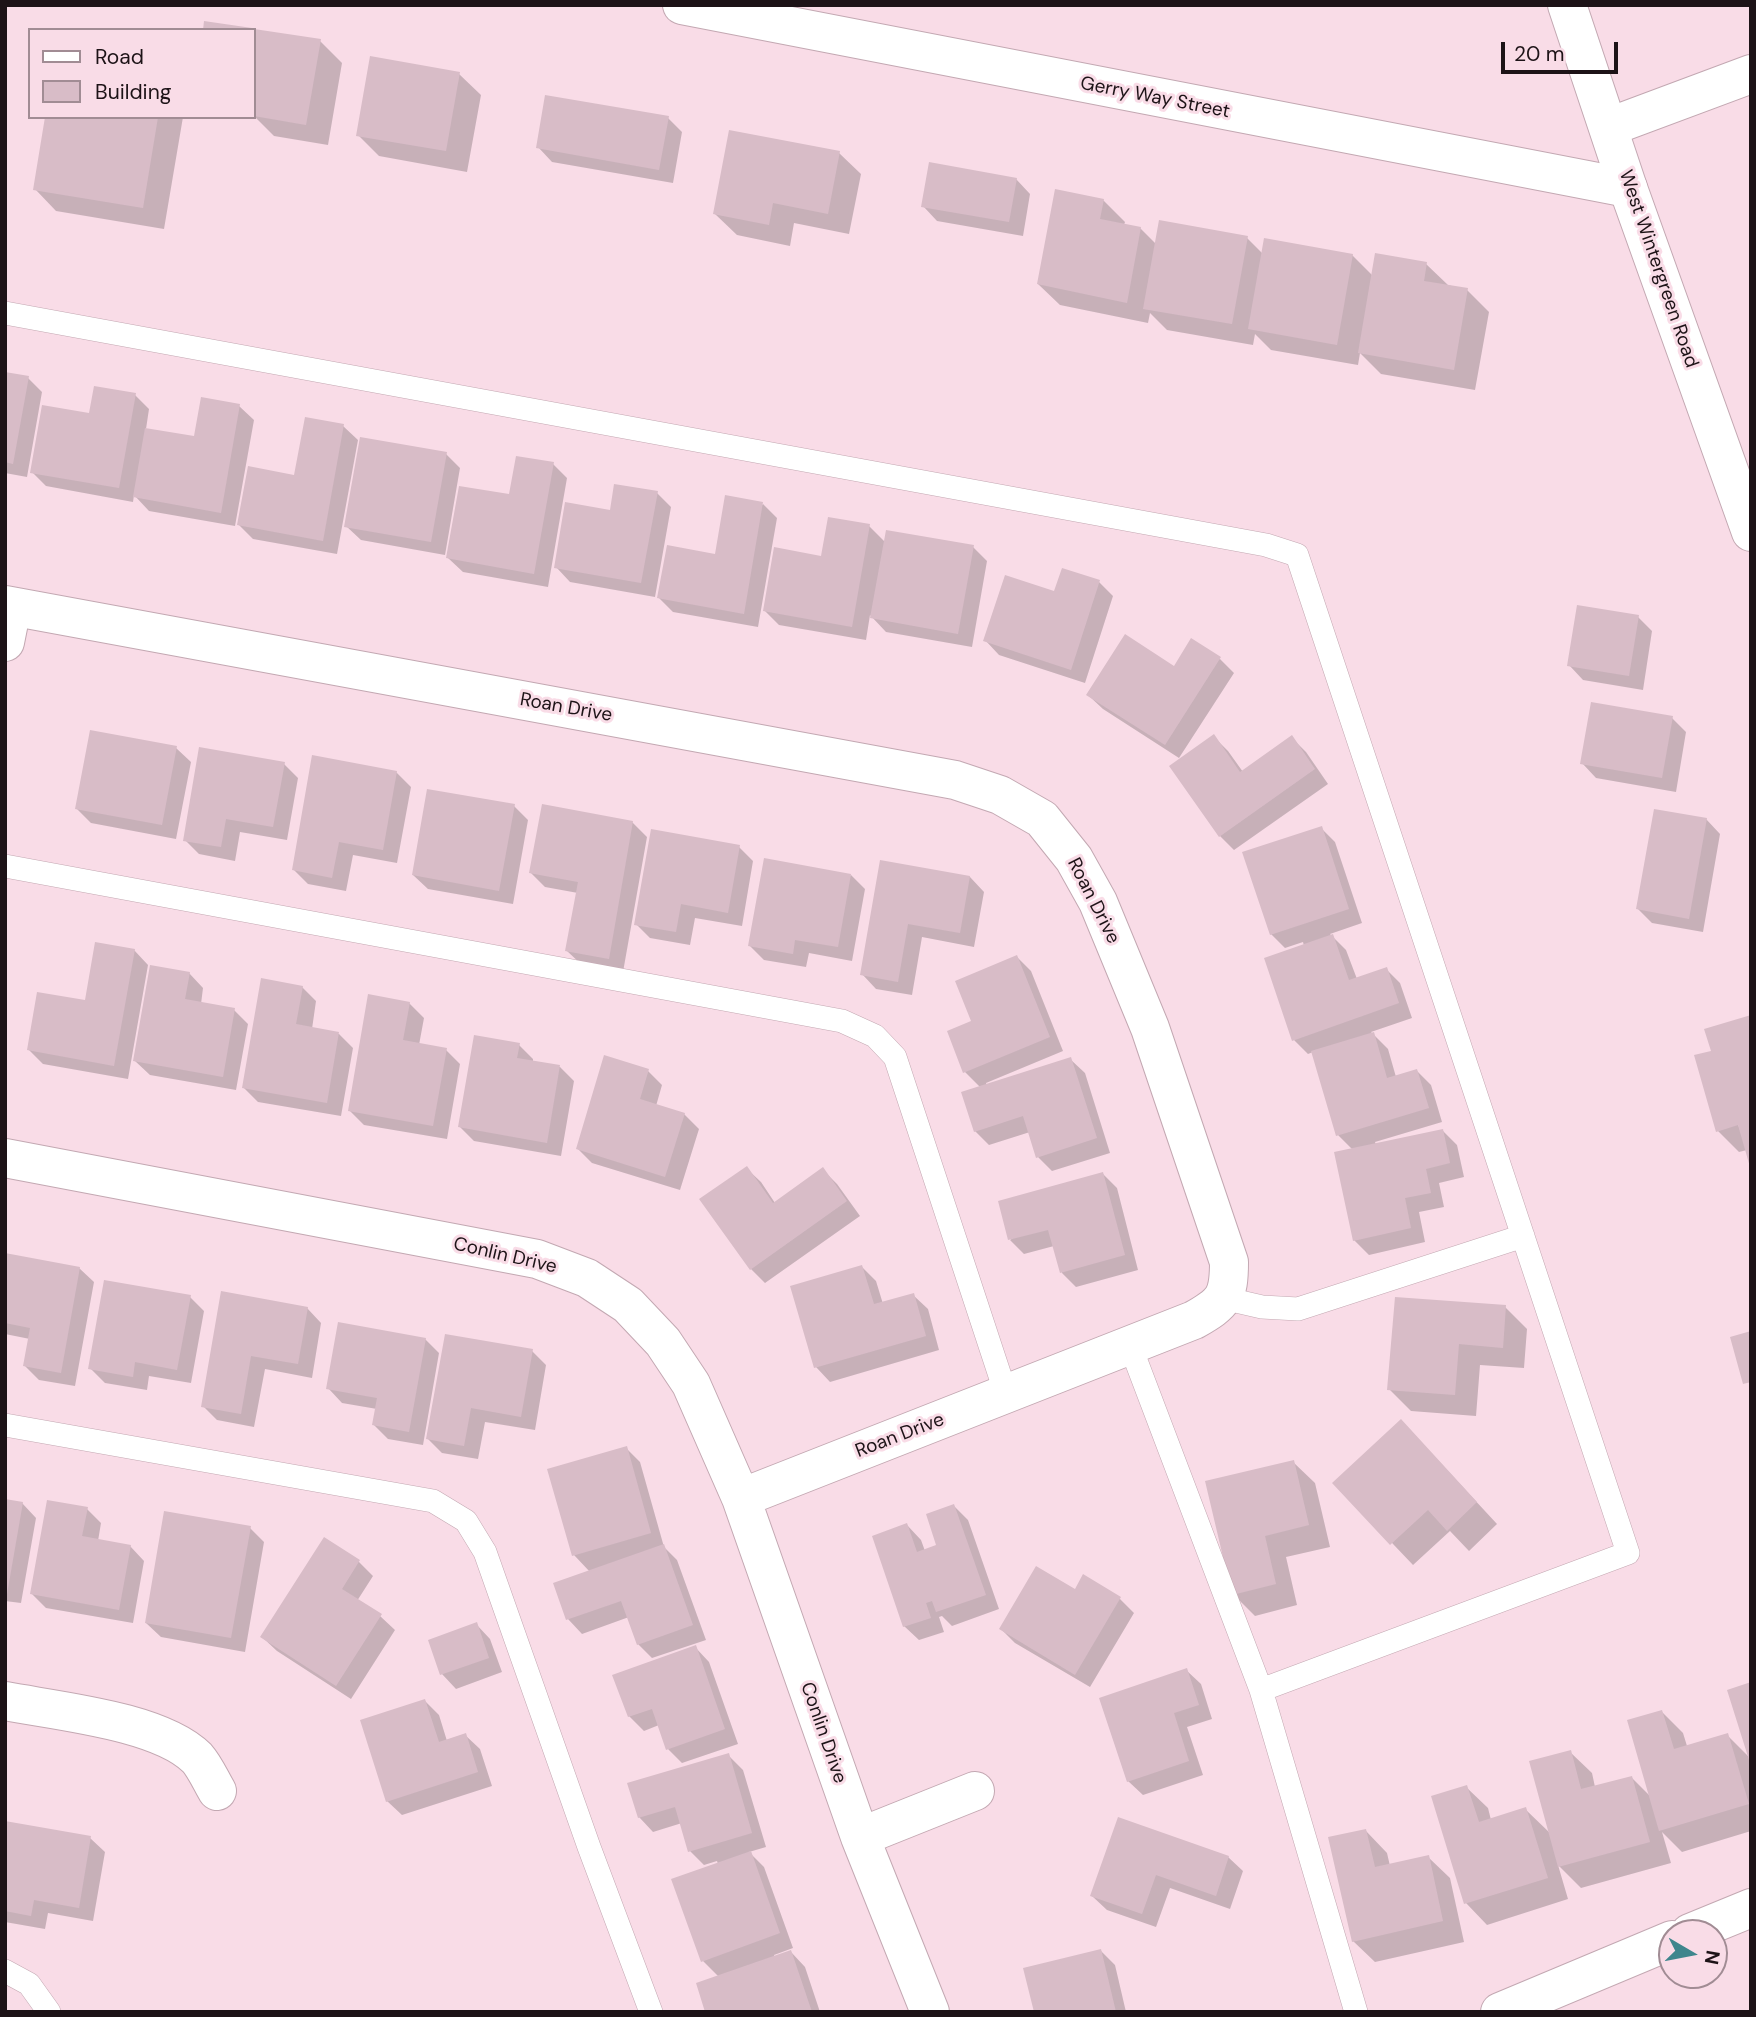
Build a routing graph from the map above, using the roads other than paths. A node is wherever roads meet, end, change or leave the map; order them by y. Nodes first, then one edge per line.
1 (682, 5) edge
2 (1567, 5) edge
3 (1751, 74) edge
4 (1609, 127) junction
5 (1628, 188) junction
6 (5, 313) edge
7 (1751, 532) edge
8 (7, 618) edge
9 (5, 866) edge
10 (5, 1158) edge
11 (1523, 1236) junction
12 (1223, 1298) junction
13 (1130, 1345) junction
14 (1006, 1394) junction
15 (5, 1425) edge
16 (741, 1499) junction
17 (1261, 1690) junction
18 (5, 1701) edge
19 (217, 1791) dead end
20 (975, 1791) dead end
21 (860, 1836) junction
22 (1751, 1908) edge
23 (1724, 1919) edge
24 (1658, 1946) edge
25 (5, 1971) edge
26 (49, 2012) edge
27 (651, 2012) edge
28 (930, 2012) edge
29 (1356, 2012) edge
30 (1500, 2012) edge

1 - 5 street, Gerry Way Street
2 - 4 street, West Wintergreen Road
3 - 4 street
4 - 5 street, West Wintergreen Road
5 - 7 street, West Wintergreen Road
6 - 11 lane
8 - 12 street, Roan Drive
9 - 14 lane
10 - 16 street, Conlin Drive
11 - 12 lane
11 - 17 lane
12 - 13 street, Roan Drive
13 - 14 street, Roan Drive
13 - 17 lane
14 - 16 street, Roan Drive
15 - 27 lane
16 - 21 street, Conlin Drive
17 - 29 lane
18 - 19 street
20 - 21 street
21 - 28 street, Conlin Drive
22 - 23 street
24 - 30 street
25 - 26 lane

